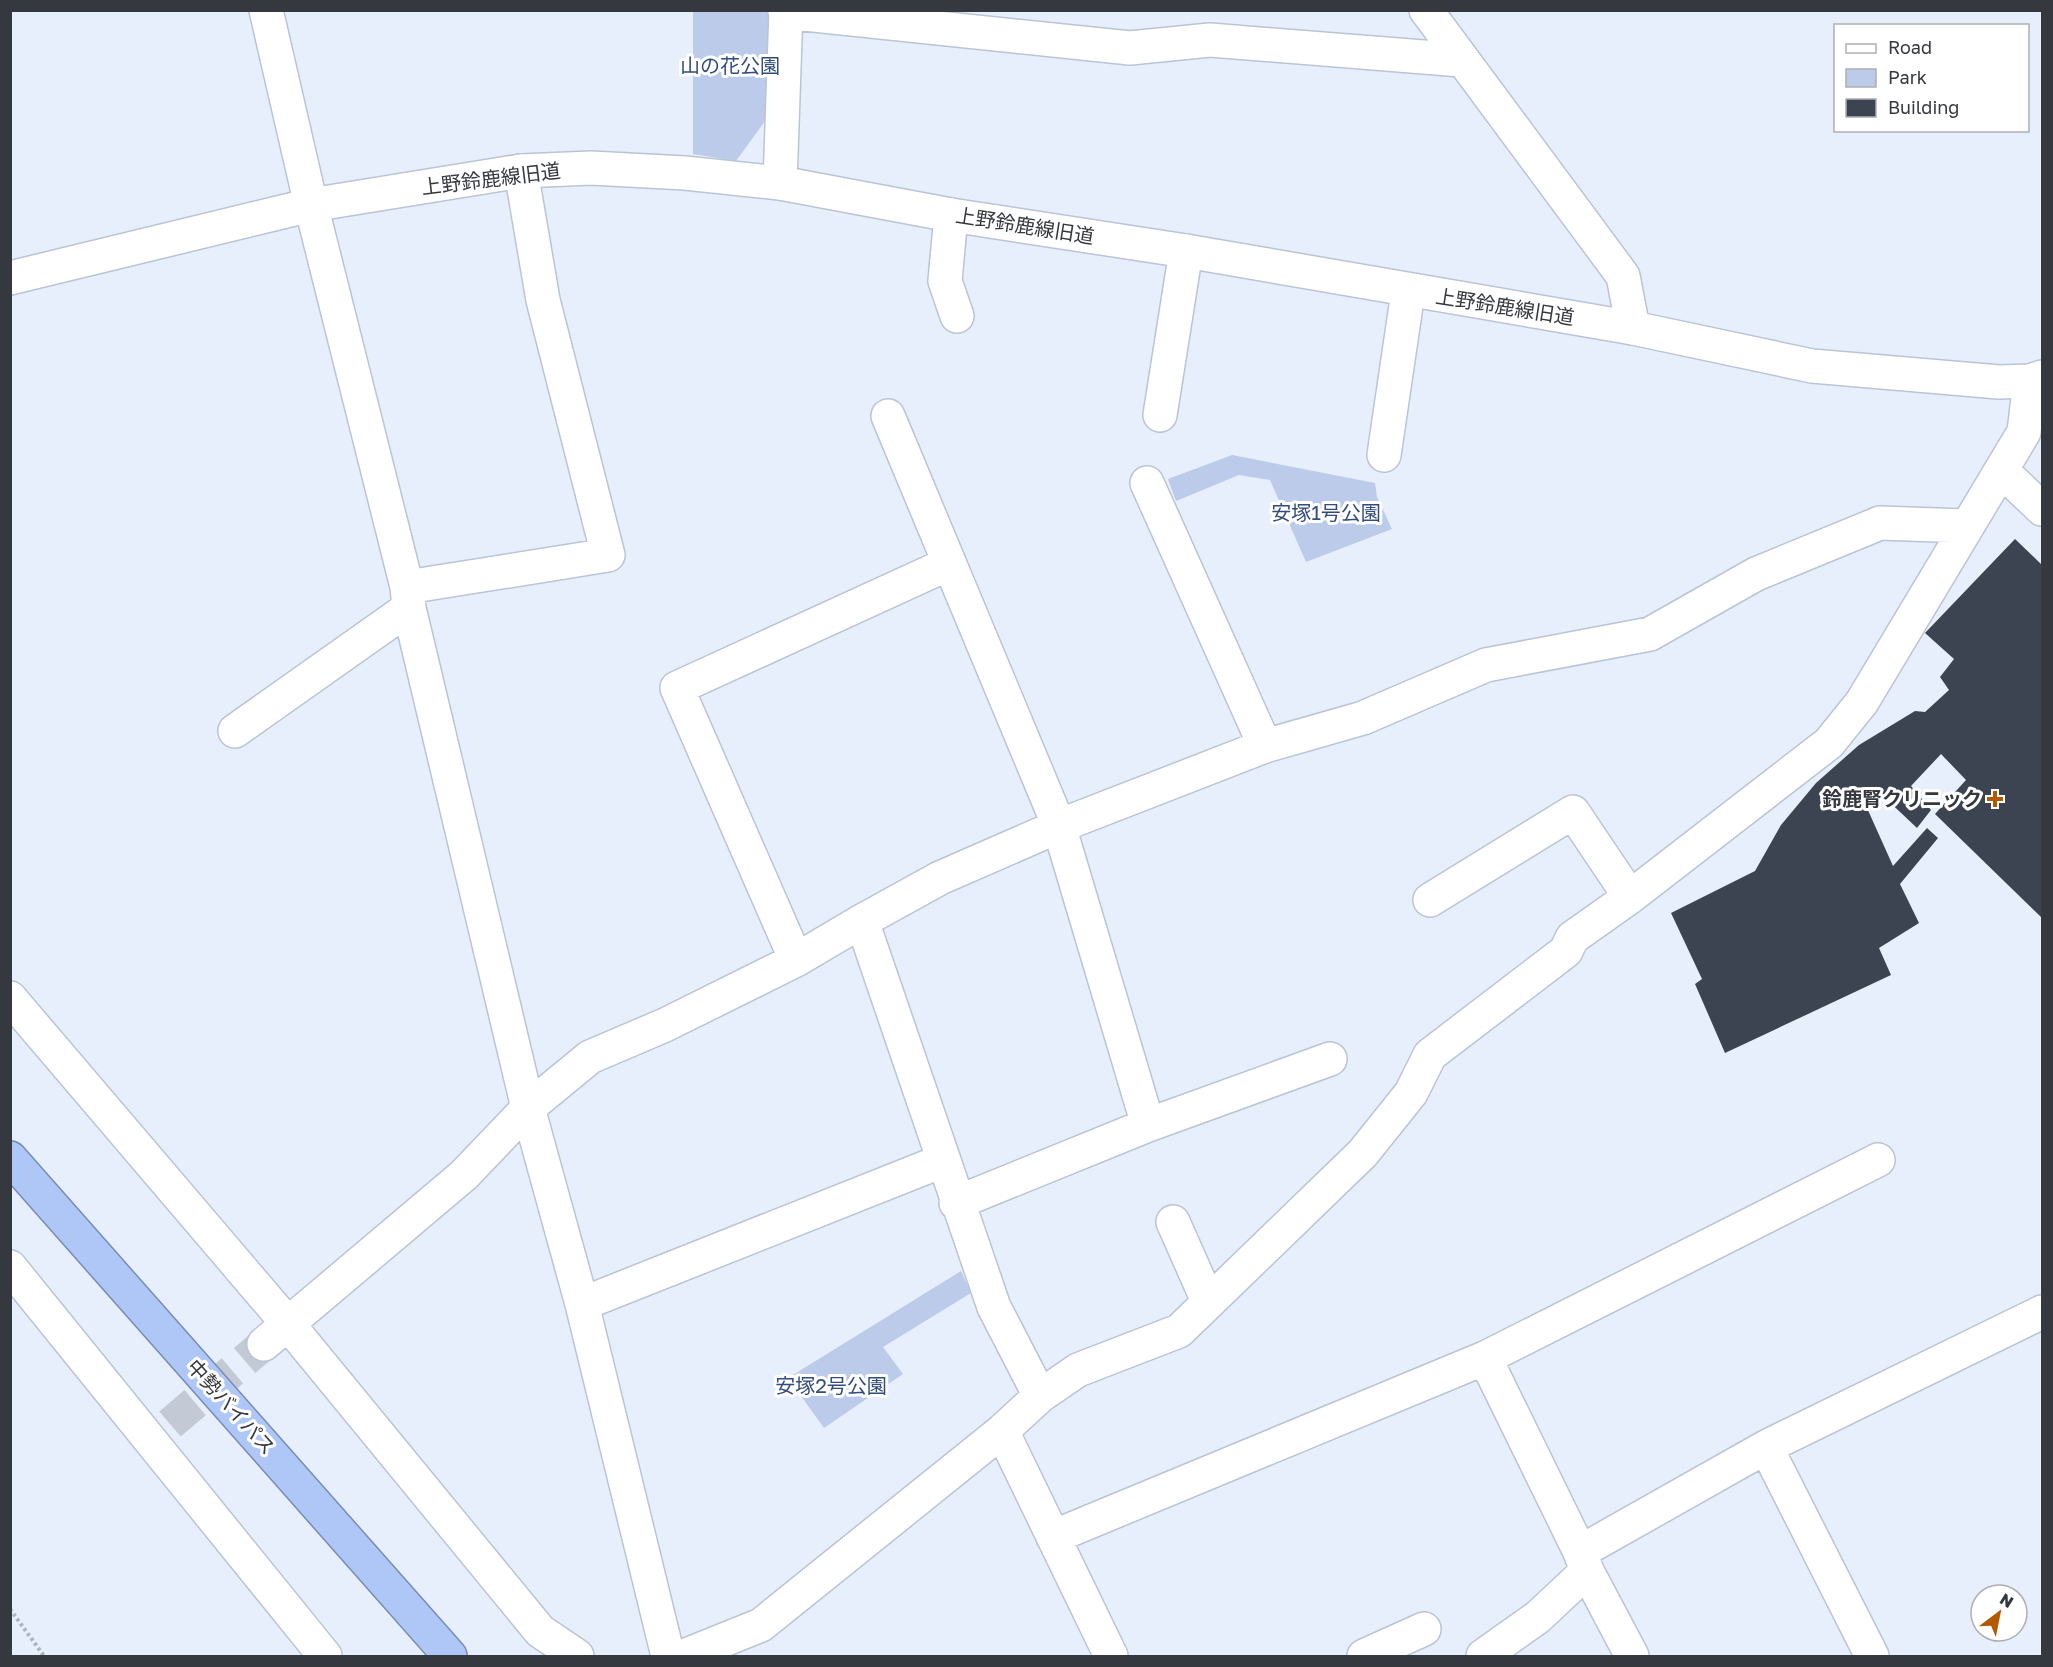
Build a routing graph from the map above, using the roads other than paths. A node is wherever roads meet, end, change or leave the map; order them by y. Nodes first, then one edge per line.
1 (266, 10) edge
2 (1426, 10) edge
3 (786, 11) edge
4 (1461, 60) junction
5 (521, 171) junction
6 (780, 183) junction
7 (311, 205) junction
8 (951, 215) junction
9 (1186, 251) junction
10 (10, 278) edge
11 (1408, 292) junction
12 (957, 316) dead end
13 (1633, 328) junction
14 (2036, 379) edge
15 (1160, 415) dead end
16 (888, 416) dead end
17 (1384, 455) dead end
18 (2001, 470) junction
19 (1147, 483) dead end
20 (2043, 509) edge
21 (1966, 526) junction
22 (948, 564) junction
23 (408, 597) junction
24 (235, 731) dead end
25 (1265, 746) junction
26 (1059, 826) junction
27 (1630, 897) junction
28 (1430, 900) dead end
29 (862, 921) junction
30 (796, 960) junction
31 (10, 998) edge
32 (1330, 1059) dead end
33 (528, 1108) junction
34 (1148, 1125) junction
35 (10, 1158) edge
36 (1878, 1160) dead end
37 (942, 1161) junction
38 (956, 1203) junction
39 (1173, 1222) dead end
40 (10, 1268) edge
41 (1208, 1301) junction
42 (582, 1304) junction
43 (2043, 1312) edge
44 (288, 1324) junction
45 (264, 1344) tunnel mouth
46 (1485, 1358) junction
47 (1040, 1396) junction
48 (1002, 1431) junction
49 (1766, 1447) junction
50 (1053, 1537) junction
51 (1583, 1562) junction
52 (1424, 1629) dead end
53 (325, 1656) edge
54 (450, 1656) edge
55 (577, 1656) edge
56 (668, 1656) edge
57 (684, 1656) edge
58 (1111, 1656) edge
59 (1364, 1656) edge
60 (1483, 1656) edge
61 (1632, 1656) edge
62 (1872, 1656) edge

1 - 7 street
2 - 4 street
3 - 4 street
3 - 6 street
4 - 13 street
5 - 6 street, 上野鈴鹿線旧道
5 - 7 street, 上野鈴鹿線旧道
5 - 23 street
6 - 8 street, 上野鈴鹿線旧道
7 - 10 street, 上野鈴鹿線旧道
7 - 23 street
8 - 9 street, 上野鈴鹿線旧道
8 - 12 street
9 - 11 street, 上野鈴鹿線旧道
9 - 15 street
11 - 13 street, 上野鈴鹿線旧道
11 - 17 street
13 - 14 street, 上野鈴鹿線旧道
14 - 18 street
16 - 22 street
18 - 20 street
18 - 21 street
19 - 25 street
21 - 25 street
21 - 27 street
22 - 26 street
22 - 30 street
23 - 24 street
23 - 33 street
25 - 26 street
26 - 29 street
26 - 34 street
27 - 28 street
27 - 41 street
29 - 30 street
29 - 37 street
30 - 33 street
31 - 44 street
32 - 34 street
33 - 42 street
33 - 44 street
34 - 38 street
35 - 54 highway, 中勢バイパス
36 - 46 street
37 - 38 street
37 - 42 street
38 - 47 street
39 - 41 street
40 - 53 street
41 - 47 street
42 - 56 street
43 - 49 street
44 - 45 street
44 - 55 street
46 - 50 street
46 - 51 street
47 - 48 street
48 - 50 street
48 - 57 street
49 - 51 street
49 - 62 street
50 - 58 street
51 - 60 street
51 - 61 street
52 - 59 street

